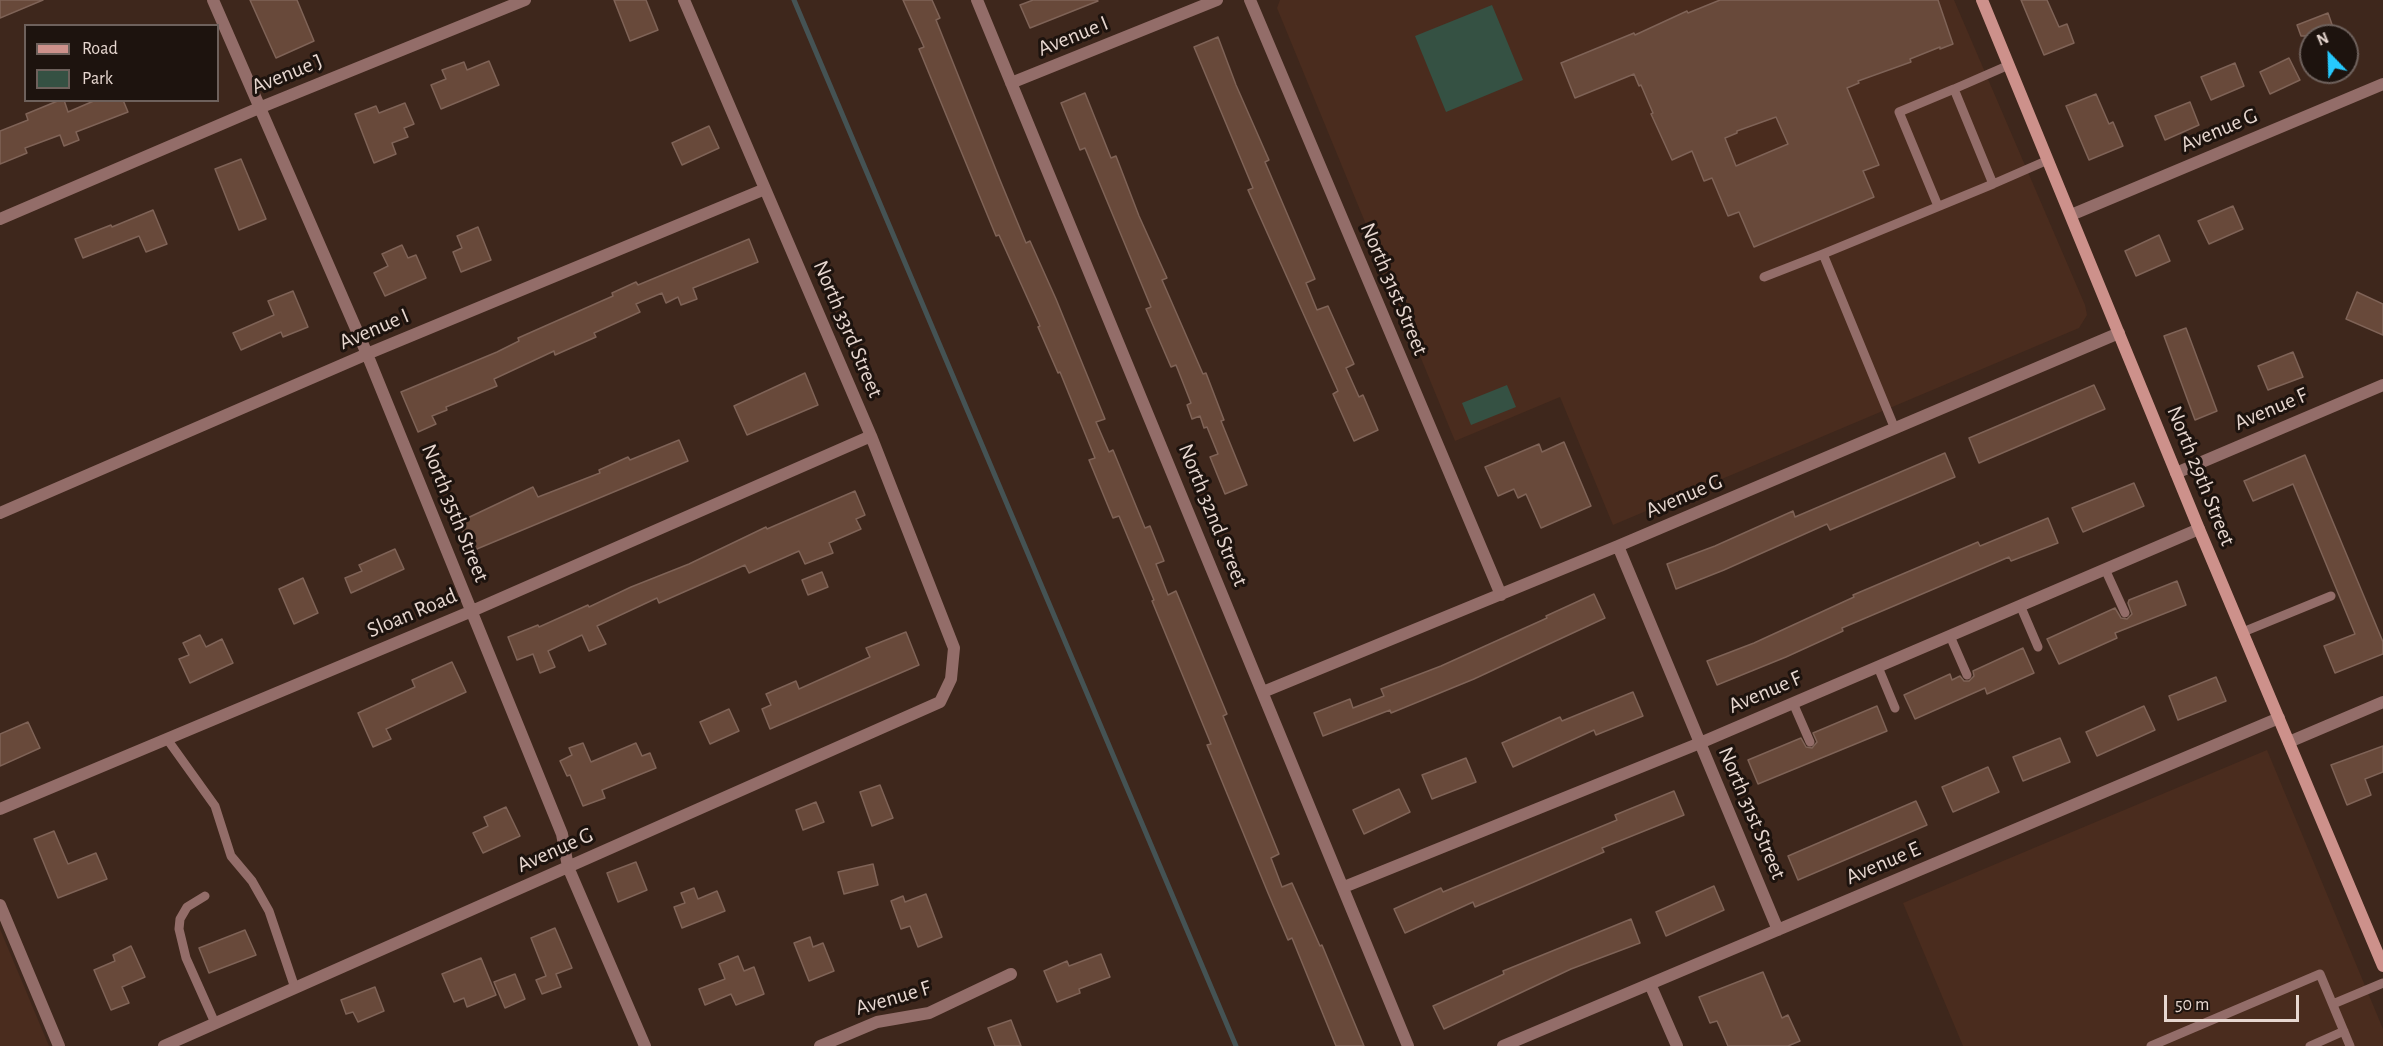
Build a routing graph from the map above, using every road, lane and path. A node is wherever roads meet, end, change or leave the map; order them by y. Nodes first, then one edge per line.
1 (213, 0) edge
2 (525, 0) edge
3 (684, 0) edge
4 (977, 0) edge
5 (1216, 0) edge
6 (1250, 0) edge
7 (1982, 0) edge
8 (2009, 66) junction
9 (1011, 83) junction
10 (2383, 84) edge
11 (1954, 89) junction
12 (259, 108) junction
13 (2048, 160) junction
14 (1992, 184) junction
15 (765, 189) junction
16 (1938, 206) junction
17 (2071, 215) junction
18 (0, 219) edge
19 (1823, 254) junction
20 (1764, 277) dead end
21 (2119, 333) junction
22 (368, 354) junction
23 (2383, 385) edge
24 (1895, 429) junction
25 (871, 436) junction
26 (2176, 472) junction
27 (0, 513) edge
28 (2199, 528) junction
29 (1618, 546) junction
30 (2105, 569) junction
31 (1501, 595) junction
32 (2331, 596) dead end
33 (2020, 605) junction
34 (472, 611) junction
35 (2125, 613) dead end
36 (2243, 632) junction
37 (1950, 636) junction
38 (2038, 647) dead end
39 (1878, 666) junction
40 (1967, 675) dead end
41 (951, 679) joint
42 (1263, 692) junction
43 (2383, 702) edge
44 (1793, 703) junction
45 (1895, 708) dead end
46 (2279, 718) junction
47 (167, 739) junction
48 (1810, 742) dead end
49 (2289, 742) junction
50 (1700, 743) junction
51 (0, 809) edge
52 (568, 867) junction
53 (1344, 887) junction
54 (205, 896) dead end
55 (0, 904) edge
56 (1778, 930) junction
57 (2383, 966) edge
58 (1011, 974) dead end
59 (2383, 983) edge
60 (1650, 984) junction
61 (295, 988) junction
62 (2333, 1004) junction
63 (215, 1023) junction
64 (2344, 1031) junction
65 (59, 1046) edge
66 (164, 1046) edge
67 (645, 1046) edge
68 (820, 1046) edge
69 (1408, 1046) edge
70 (1503, 1046) edge
71 (1677, 1046) edge
72 (2151, 1046) edge
73 (2310, 1046) edge
74 (2350, 1046) edge

1 - 12 street, North 35th Street
2 - 12 street, Avenue J
3 - 15 street, North 33rd Street
4 - 9 street, North 32nd Street
5 - 9 street, Avenue I
6 - 31 street, North 31st Street
7 - 8 street, North 29th Street
8 - 11 lane
8 - 13 street, North 29th Street
9 - 42 street, North 32nd Street
10 - 17 street, Avenue G
11 - 14 lane
11 - 16 lane
12 - 18 street, Avenue J
12 - 22 street, North 35th Street
13 - 14 lane
13 - 17 street, North 29th Street
14 - 16 lane
15 - 22 street, Avenue I
15 - 25 street, North 33rd Street
16 - 19 lane
17 - 21 street, North 29th Street
19 - 20 lane
19 - 24 lane
21 - 24 street, Avenue G
21 - 26 street, North 29th Street
22 - 27 street, Avenue I
22 - 34 street, North 35th Street
23 - 26 street, Avenue F
24 - 29 street, Avenue G
25 - 34 street, Sloan Road
25 - 41 street, North 33rd Street
26 - 28 street, North 29th Street
28 - 30 street, Avenue F
28 - 36 street, North 29th Street
29 - 31 street, Avenue G
29 - 50 street, North 31st Street
30 - 33 street, Avenue F
30 - 35 lane
31 - 42 street, Avenue G
32 - 36 lane
33 - 37 street, Avenue F
33 - 38 lane
34 - 47 street, Sloan Road
34 - 52 street, North 35th Street
36 - 46 street, North 29th Street
37 - 39 street, Avenue F
37 - 40 lane
39 - 44 street, Avenue F
39 - 45 lane
41 - 52 street, Avenue G
42 - 53 street, North 32nd Street
43 - 49 street
44 - 48 lane
44 - 50 street, Avenue F
46 - 49 street, North 29th Street
46 - 56 street, Avenue E
47 - 51 street, Sloan Road
47 - 61 lane
49 - 57 street, North 29th Street
50 - 53 street, Avenue F
50 - 56 street, North 31st Street
52 - 61 street, Avenue G
52 - 67 street, North 35th Street
53 - 69 street, North 32nd Street
54 - 63 lane
55 - 65 street
56 - 60 street, Avenue E
58 - 68 street, Avenue F
59 - 62 lane
60 - 70 street, Avenue E
60 - 71 street
61 - 63 street, Avenue G
62 - 64 lane
62 - 72 lane
63 - 66 street, Avenue G
64 - 73 lane
64 - 74 lane

